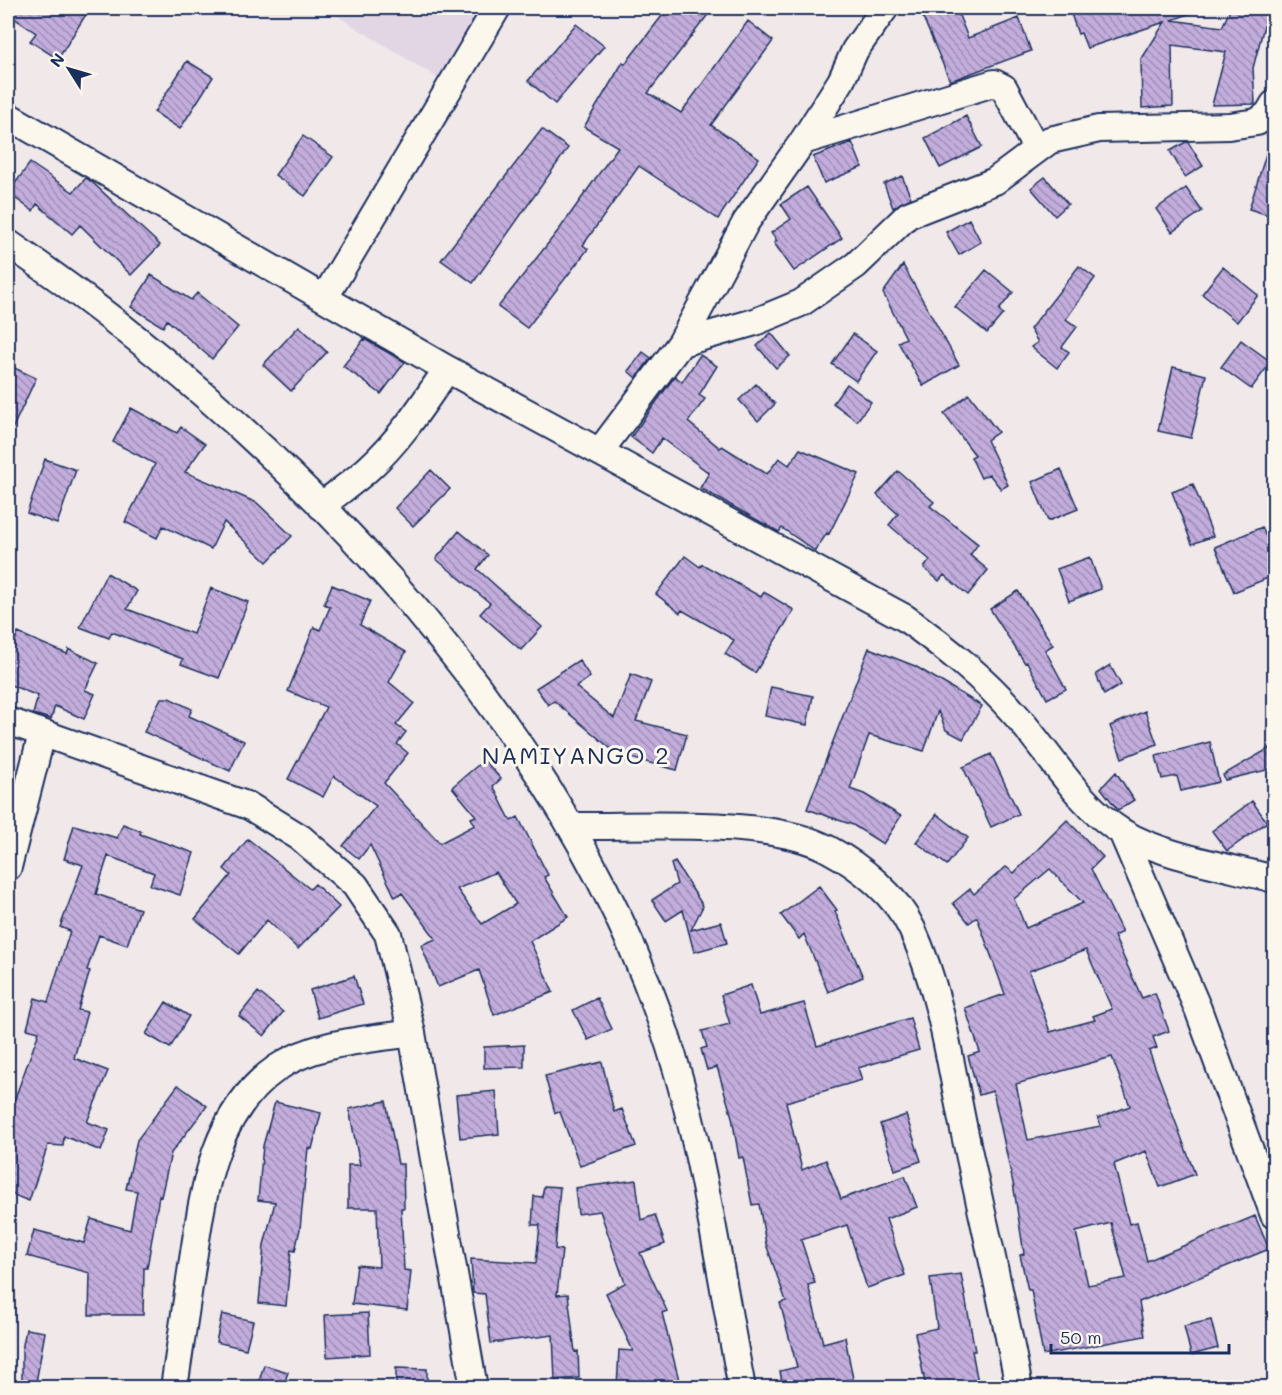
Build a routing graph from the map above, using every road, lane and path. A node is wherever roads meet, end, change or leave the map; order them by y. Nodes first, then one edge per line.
1 (497, 8) edge
2 (885, 8) edge
3 (1275, 104) edge
4 (8, 116) edge
5 (803, 141) junction
6 (1036, 148) junction
7 (8, 243) edge
8 (325, 297) junction
9 (681, 343) junction
10 (447, 369) junction
11 (600, 451) junction
12 (321, 506) junction
13 (8, 722) edge
14 (42, 734) junction
15 (573, 826) junction
16 (1122, 832) junction
17 (8, 867) edge
18 (1275, 879) edge
19 (412, 1033) junction
20 (1275, 1215) edge
21 (174, 1388) edge
22 (474, 1388) edge
23 (742, 1388) edge
24 (1019, 1388) edge

1 - 8 street
2 - 5 street
3 - 6 street
4 - 8 street
5 - 6 street
5 - 9 street
6 - 9 street
7 - 12 street
8 - 10 street
9 - 11 street
10 - 11 street
10 - 12 street
11 - 16 street
12 - 15 street
13 - 14 street
14 - 17 street
14 - 19 street
15 - 23 street
15 - 24 street
16 - 18 street
16 - 20 street
19 - 21 street
19 - 22 street

